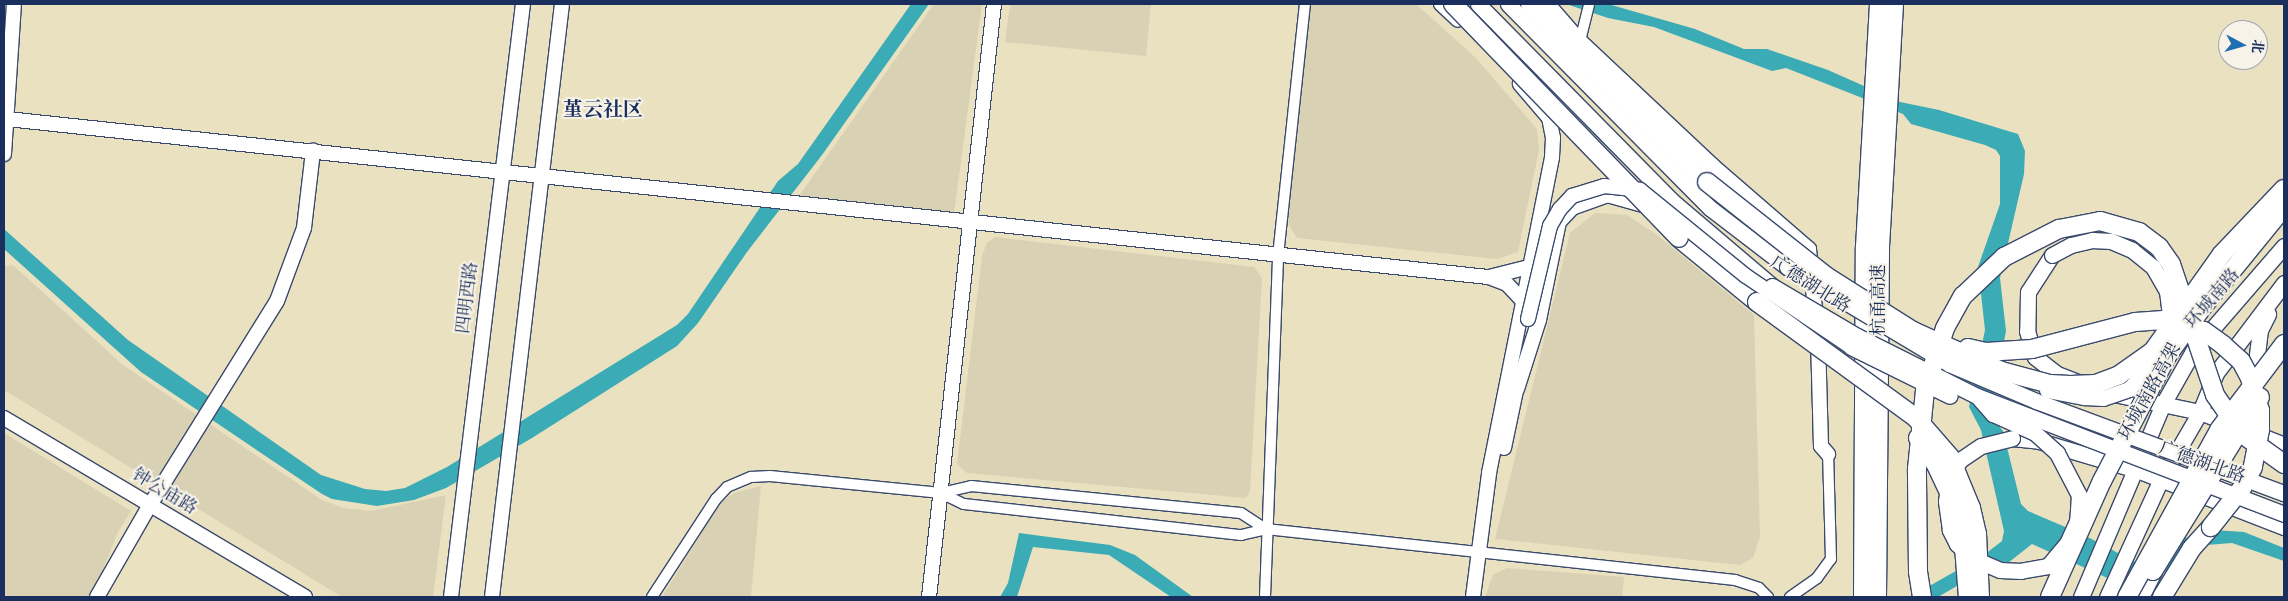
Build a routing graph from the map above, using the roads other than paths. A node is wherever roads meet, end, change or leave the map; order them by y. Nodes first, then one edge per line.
1 (14, 4) edge
2 (523, 4) edge
3 (562, 4) edge
4 (994, 4) edge
5 (1306, 4) edge
6 (1441, 4) edge
7 (1453, 4) edge
8 (1478, 4) edge
9 (1508, 4) edge
10 (1530, 4) edge
11 (1548, 4) edge
12 (1589, 4) edge
13 (1879, 4) edge
14 (1894, 4) edge
15 (1580, 41) junction
16 (7, 119) junction
17 (314, 151) junction
18 (4, 154) edge
19 (503, 170) junction
20 (540, 174) junction
21 (2284, 188) edge
22 (2284, 208) edge
23 (970, 223) junction
24 (2284, 246) edge
25 (1278, 256) junction
26 (1529, 267) junction
27 (1489, 277) junction
28 (2282, 285) edge
29 (1522, 300) junction
30 (1929, 337) junction
31 (1818, 338) junction
32 (2284, 344) edge
33 (1851, 347) joint
34 (2284, 360) edge
35 (1841, 363) junction
36 (1949, 364) junction
37 (1517, 389) junction
38 (1977, 396) junction
39 (2164, 404) junction
40 (2200, 412) junction
41 (4, 418) edge
42 (2265, 436) junction
43 (2284, 445) edge
44 (1828, 454) joint
45 (2284, 464) edge
46 (2136, 470) junction
47 (2160, 481) junction
48 (941, 493) junction
49 (2284, 493) edge
50 (150, 505) junction
51 (2284, 514) edge
52 (2284, 527) edge
53 (1266, 529) junction
54 (1482, 552) junction
55 (1870, 568) junction
56 (97, 597) edge
57 (305, 597) edge
58 (451, 597) edge
59 (492, 597) edge
60 (652, 597) edge
61 (929, 597) edge
62 (1265, 597) edge
63 (1474, 597) edge
64 (1481, 597) edge
65 (1768, 597) edge
66 (1790, 597) edge
67 (1862, 597) edge
68 (1877, 597) edge
69 (1922, 597) edge
70 (1968, 597) edge
71 (1980, 597) edge
72 (2050, 597) edge
73 (2081, 597) edge
74 (2107, 597) edge
75 (2127, 597) edge
76 (2140, 597) edge
77 (2162, 597) edge

1 - 16 street
2 - 19 street, 四明西路
3 - 20 street
4 - 23 street
5 - 25 street
6 - 26 street
7 - 35 highway, bridge
8 - 38 main road, 广德湖北路, bridge
9 - 36 main road, 广德湖北路, bridge
10 - 30 highway, bridge
11 - 15 street
12 - 15 street
13 - 55 highway, 杭甬高速
14 - 55 highway, 杭甬高速
15 - 31 street
16 - 17 street
16 - 18 street
17 - 19 street
17 - 50 street
19 - 20 street
19 - 58 street, 四明西路
20 - 23 street
20 - 59 street
21 - 30 highway, bridge
22 - 72 highway, 环城南路高架, bridge
23 - 25 street
23 - 48 street
24 - 39 main road, 环城南路
25 - 27 street
25 - 53 street
26 - 27 street
26 - 29 street
27 - 29 street
28 - 40 main road
28 - 42 main road
29 - 54 street
30 - 77 highway, bridge
31 - 37 street
31 - 44 street
32 - 75 highway, bridge
33 - 37 street, bridge
33 - 38 main road, bridge
34 - 76 highway, bridge
35 - 70 highway, bridge
35 - 71 highway, bridge
36 - 39 main road, bridge
36 - 49 main road, 广德湖北路, bridge
37 - 54 street
38 - 46 main road, bridge
38 - 51 main road, 广德湖北路, bridge
39 - 40 main road
39 - 46 main road, 环城南路
40 - 42 main road
40 - 47 main road
41 - 50 street, 钟公庙路
42 - 43 main road
44 - 66 street
45 - 69 highway, bridge
46 - 47 main road
46 - 73 main road, 环城南路
47 - 52 main road
47 - 74 main road
48 - 53 street
48 - 53 street
48 - 60 street
48 - 61 street
50 - 56 street
50 - 57 street, 钟公庙路
53 - 54 street
53 - 62 street
54 - 63 street
54 - 64 street
54 - 65 street
55 - 67 highway, 杭甬高速
55 - 68 highway, 杭甬高速

